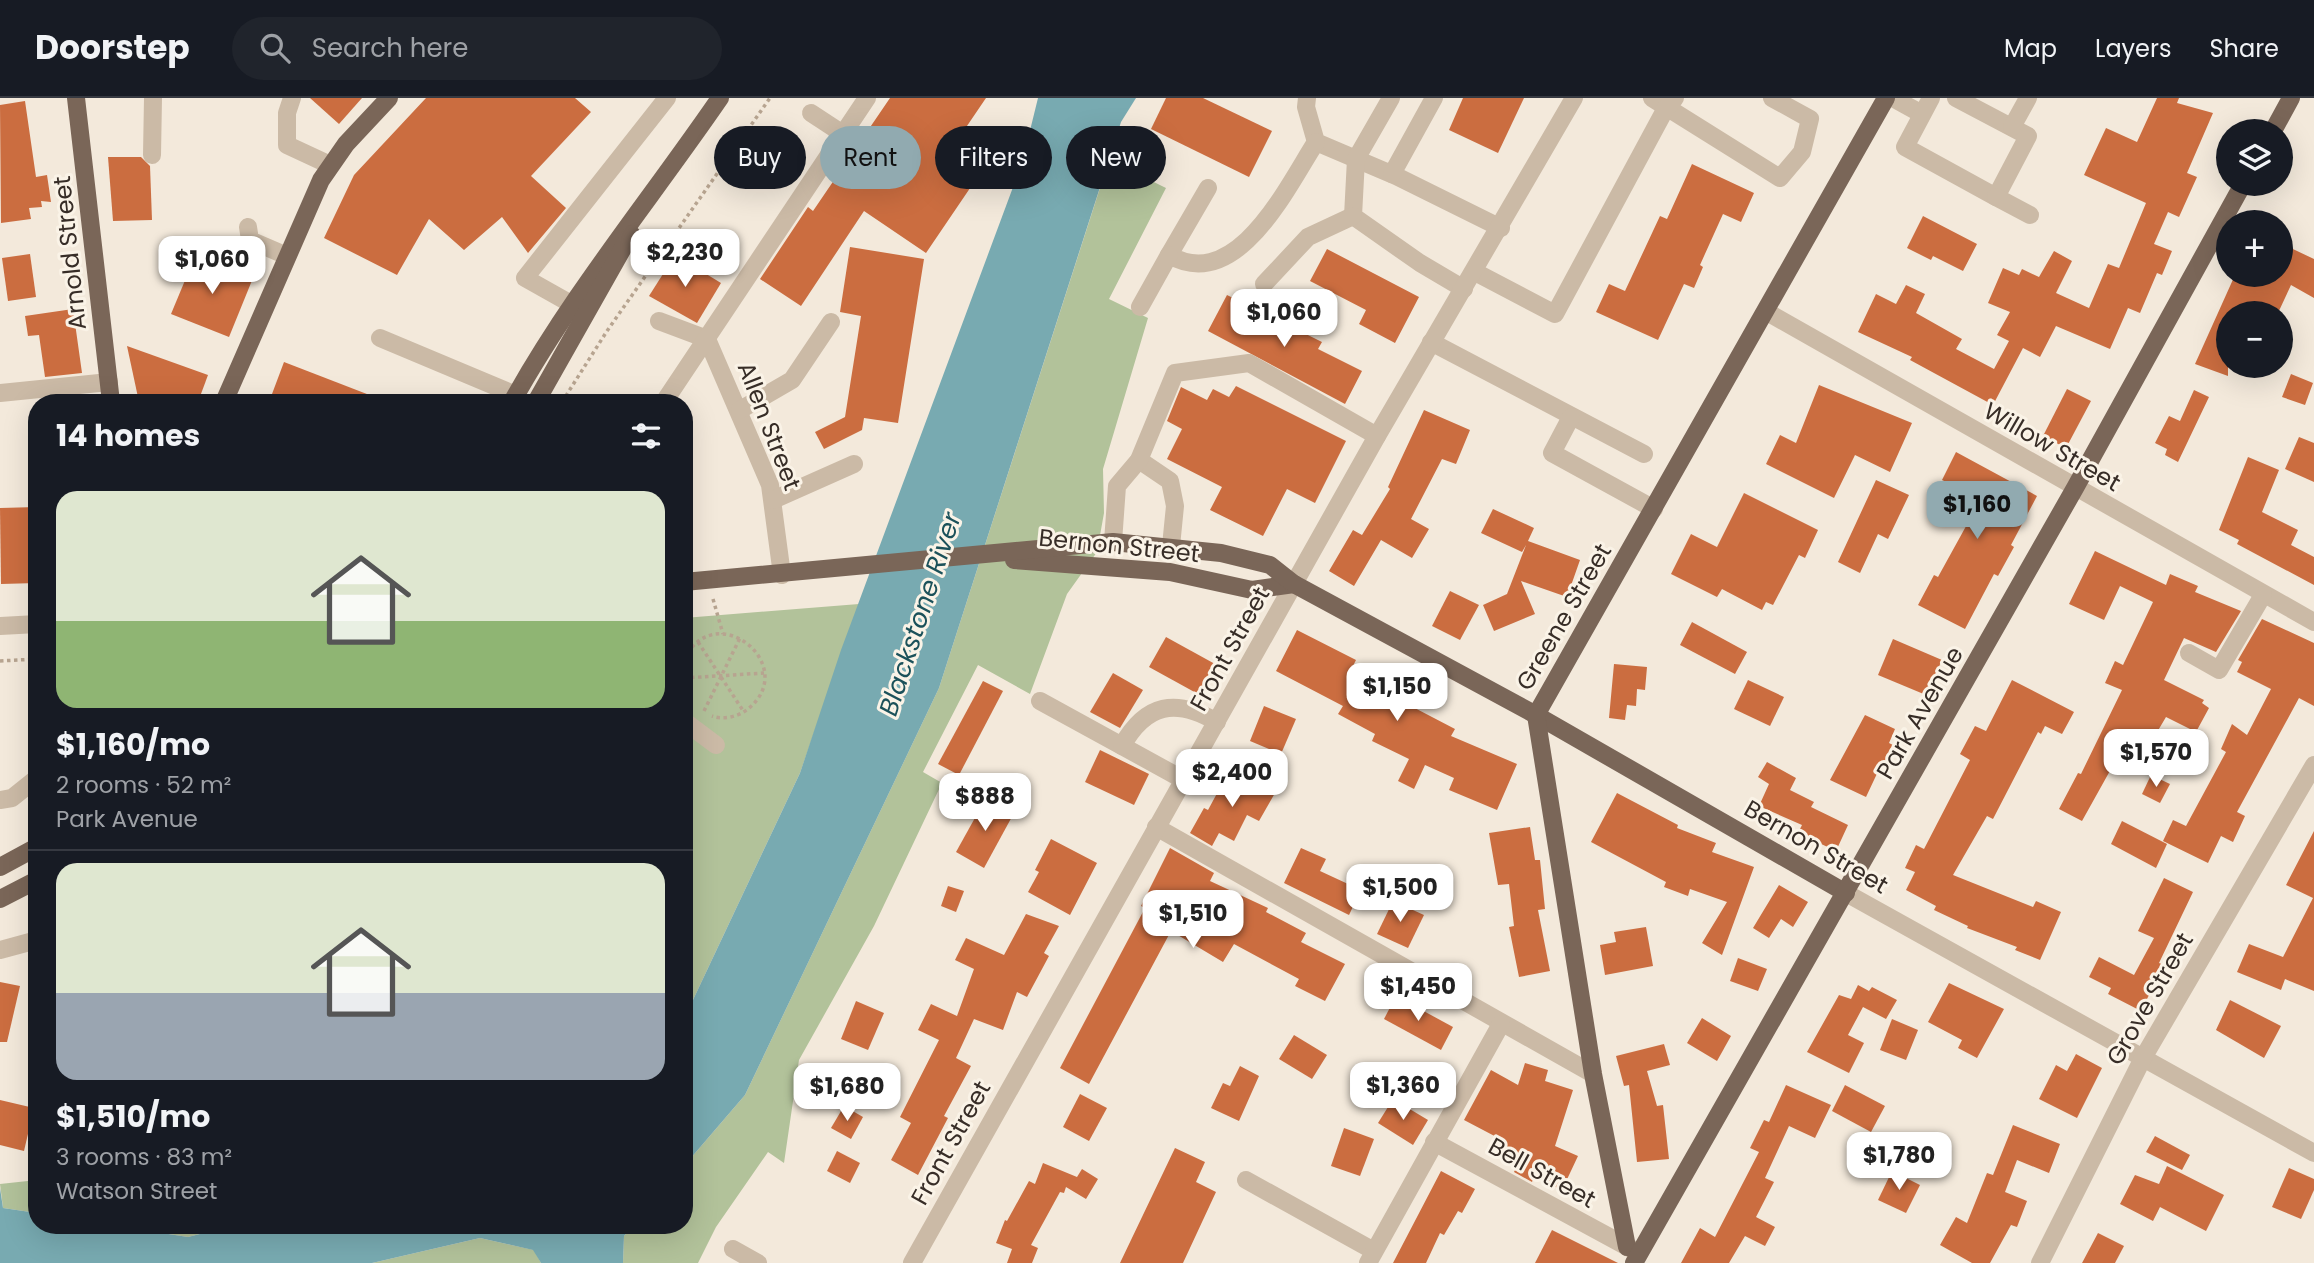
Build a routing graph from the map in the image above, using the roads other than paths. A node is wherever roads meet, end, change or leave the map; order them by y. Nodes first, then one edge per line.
1 (76, 98) edge
2 (153, 98) edge
3 (292, 98) edge
4 (389, 98) edge
5 (667, 98) edge
6 (720, 98) edge
7 (867, 98) edge
8 (1307, 98) edge
9 (1391, 98) edge
10 (1434, 98) edge
11 (1574, 98) edge
12 (1772, 98) edge
13 (1886, 98) edge
14 (1893, 98) edge
15 (1956, 98) edge
16 (2028, 98) edge
17 (2291, 98) edge
18 (1665, 101) edge
19 (1927, 106) edge
20 (811, 113) dead end
21 (2280, 119) edge
22 (831, 126) edge
23 (848, 126) edge
24 (2011, 127) junction
25 (1316, 142) junction
26 (152, 155) dead end
27 (1356, 159) junction
28 (330, 165) junction
29 (820, 169) edge
30 (1392, 174) junction
31 (1208, 188) dead end
32 (2237, 196) edge
33 (1996, 197) junction
34 (641, 211) junction
35 (2030, 215) dead end
36 (1353, 216) junction
37 (248, 226) dead end
38 (1501, 228) junction
39 (1169, 255) junction
40 (287, 256) junction
41 (1475, 272) junction
42 (1264, 284) dead end
43 (1464, 289) junction
44 (573, 305) junction
45 (1140, 307) dead end
46 (1767, 312) junction
47 (659, 321) dead end
48 (831, 322) dead end
49 (380, 338) dead end
50 (707, 339) junction
51 (1431, 342) junction
52 (109, 382) junction
53 (0, 393) edge
54 (110, 394) edge
55 (227, 394) edge
56 (503, 394) edge
57 (517, 394) edge
58 (541, 394) edge
59 (669, 394) edge
60 (740, 410) junction
61 (1571, 417) junction
62 (1377, 436) junction
63 (1644, 454) dead end
64 (1139, 460) junction
65 (854, 464) dead end
66 (2075, 488) junction
67 (773, 500) junction
68 (1654, 509) junction
69 (1113, 542) junction
70 (1171, 546) junction
71 (979, 556) junction
72 (782, 575) junction
73 (693, 582) edge
74 (708, 582) junction
75 (1294, 584) junction
76 (693, 587) edge
77 (2263, 595) junction
78 (2314, 622) edge
79 (28, 624) edge
80 (0, 625) edge
81 (2189, 653) dead end
82 (1040, 701) dead end
83 (1536, 715) junction
84 (1217, 722) junction
85 (693, 728) edge
86 (716, 745) dead end
87 (1122, 746) junction
88 (2314, 765) edge
89 (1184, 780) junction
90 (28, 785) edge
91 (0, 800) edge
92 (1156, 827) junction
93 (28, 852) edge
94 (0, 867) edge
95 (28, 885) edge
96 (1846, 892) junction
97 (0, 899) edge
98 (28, 942) edge
99 (0, 950) edge
100 (1501, 1024) junction
101 (2143, 1058) junction
102 (1593, 1074) junction
103 (1434, 1142) junction
104 (2314, 1153) edge
105 (1246, 1180) dead end
106 (733, 1249) dead end
107 (1633, 1254) edge
108 (1371, 1257) edge
109 (758, 1263) edge
110 (912, 1263) edge
111 (2040, 1263) edge

1 - 52 main road, Arnold Street
2 - 26 street
3 - 28 street
4 - 28 main road
5 - 44 street
6 - 34 main road
7 - 23 street
8 - 25 street
9 - 27 street
10 - 30 street
11 - 38 street, Front Street
12 - 18 street
13 - 46 main road, Greene Street
14 - 19 street
15 - 24 street
16 - 24 street
17 - 21 main road
18 - 41 street
19 - 33 street
20 - 22 street
24 - 33 street
25 - 27 street
25 - 39 street
27 - 30 street
27 - 36 street
28 - 40 main road
29 - 50 street
30 - 38 street
31 - 39 street
32 - 66 main road, Park Avenue
33 - 35 street
34 - 44 main road
34 - 58 main road
36 - 42 street
36 - 43 street
37 - 40 street
38 - 41 street, Front Street
39 - 45 street
40 - 55 main road
41 - 43 street, Front Street
43 - 51 street, Front Street
44 - 57 main road
46 - 66 street, Willow Street
46 - 68 main road, Greene Street
47 - 50 street
48 - 60 street
49 - 56 street
50 - 59 street
50 - 60 street, Allen Street
51 - 61 street
51 - 62 street, Front Street
52 - 53 street
52 - 54 main road, Arnold Street
60 - 67 street, Allen Street
61 - 63 street
61 - 68 street
62 - 64 street
62 - 75 street, Front Street
64 - 69 street
64 - 70 street
65 - 67 street
66 - 77 street, Willow Street
66 - 96 main road, Park Avenue
67 - 72 street, Allen Street
68 - 83 main road, Greene Street
69 - 70 main road, Bernon Street
69 - 71 main road, Bernon Street
70 - 75 main road, Bernon Street
71 - 72 main road, Bernon Street
71 - 75 main road, Bernon Street
72 - 74 main road, Bernon Street
73 - 74 main road, Bernon Street
74 - 76 main road, Bernon Street
75 - 83 main road, Bernon Street
75 - 84 street, Front Street
77 - 78 street, Willow Street
77 - 81 street
79 - 80 street
82 - 87 street
83 - 96 main road, Bernon Street
83 - 102 main road, Greene Street
84 - 87 street
84 - 89 street, Front Street
85 - 86 street
87 - 89 street
88 - 101 street, Grove Street
89 - 92 street, Front Street
90 - 91 street
92 - 100 street
92 - 110 street, Front Street
93 - 94 main road
95 - 97 main road
96 - 101 street, Bernon Street
96 - 107 main road, Park Avenue
98 - 99 street
100 - 102 street
100 - 103 street
101 - 104 street, Bernon Street
101 - 111 street, Grove Street
102 - 107 main road, Greene Street
103 - 107 street, Bell Street
103 - 108 street
105 - 108 street
106 - 109 street

